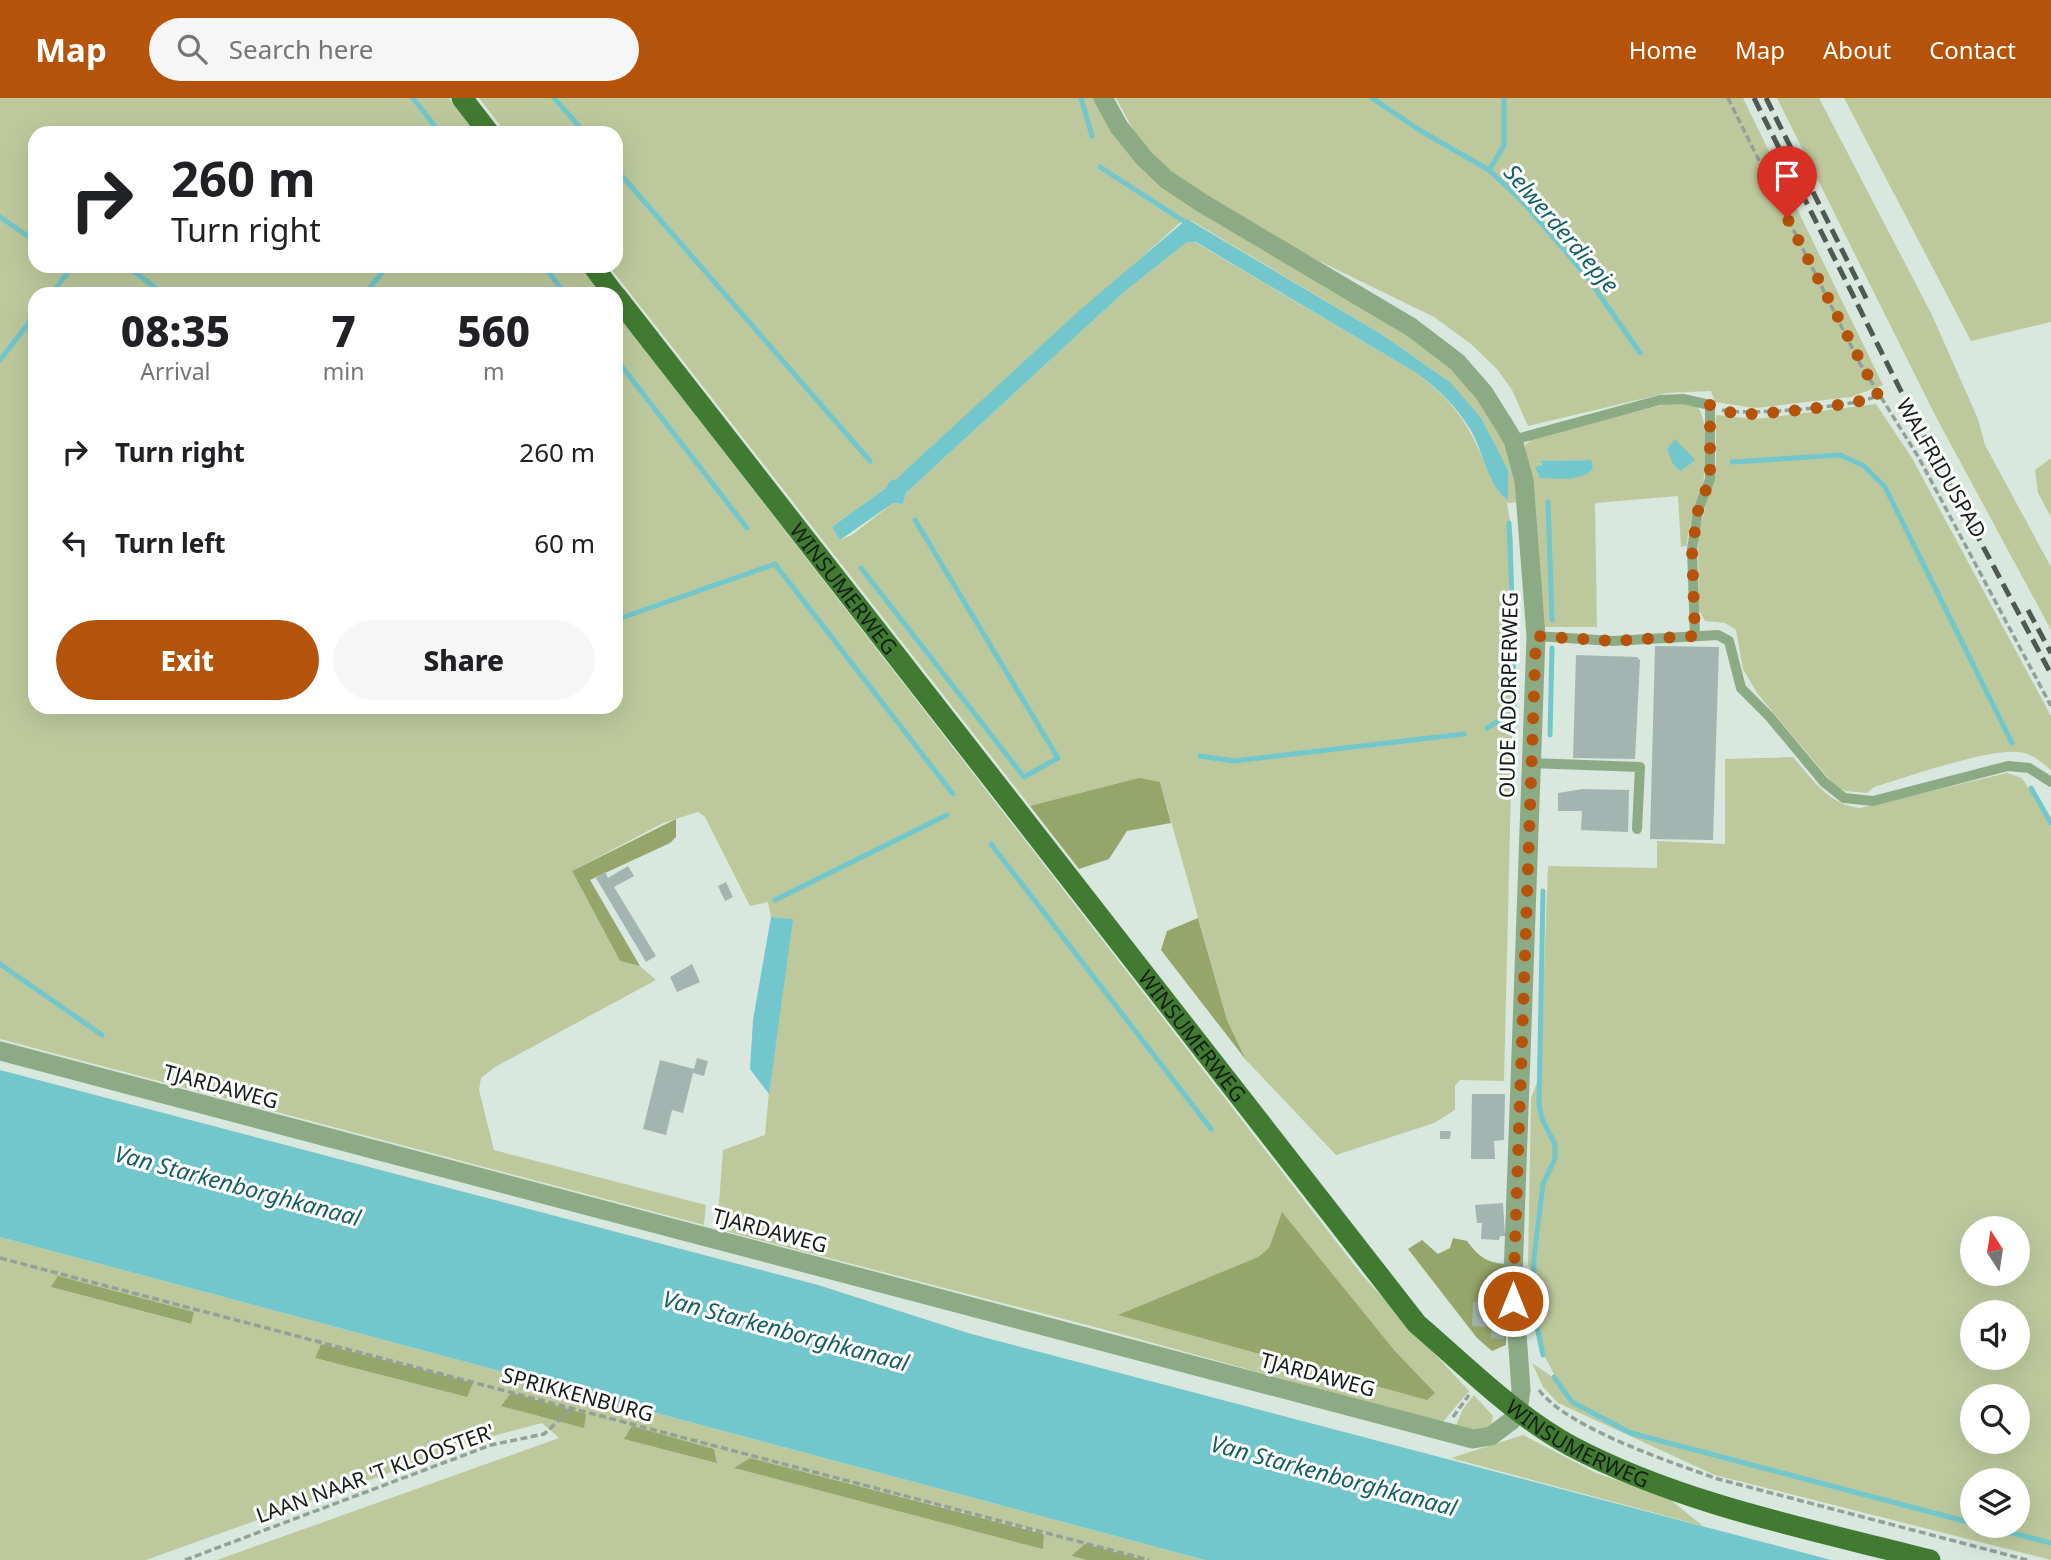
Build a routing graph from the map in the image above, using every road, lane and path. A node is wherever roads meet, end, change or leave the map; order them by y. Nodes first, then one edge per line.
1 (462, 98) edge
2 (1104, 98) edge
3 (1728, 98) edge
4 (484, 126) edge
5 (598, 273) edge
6 (609, 287) edge
7 (623, 305) edge
8 (1878, 395) junction
9 (1710, 405) junction
10 (1513, 440) junction
11 (1536, 636) junction
12 (1695, 636) junction
13 (2051, 706) edge
14 (1530, 763) junction
15 (2051, 782) edge
16 (1637, 829) dead end
17 (0, 1051) edge
18 (0, 1258) edge
19 (1536, 1387) dead end
20 (571, 1409) junction
21 (1518, 1411) junction
22 (185, 1560) edge
23 (1149, 1560) edge
24 (1930, 1560) edge
25 (2027, 1560) edge

1 - 4 main road
2 - 10 street, OUDE ADORPERWEG
3 - 8 path
5 - 6 main road, WINSUMERWEG
7 - 21 main road, WINSUMERWEG
8 - 9 path, WALFRIDUSPAD
8 - 13 path, WALFRIDUSPAD
9 - 10 lane
9 - 12 lane
10 - 11 street, OUDE ADORPERWEG
11 - 12 lane
11 - 14 street, OUDE ADORPERWEG
12 - 15 lane
14 - 16 lane
14 - 21 street, OUDE ADORPERWEG
17 - 21 street, TJARDAWEG
18 - 20 path, SPRIKKENBURG
19 - 25 path
20 - 22 path, LAAN NAAR 'T KLOOSTER'
20 - 23 path, SPRIKKENBURG
21 - 24 main road, WINSUMERWEG

